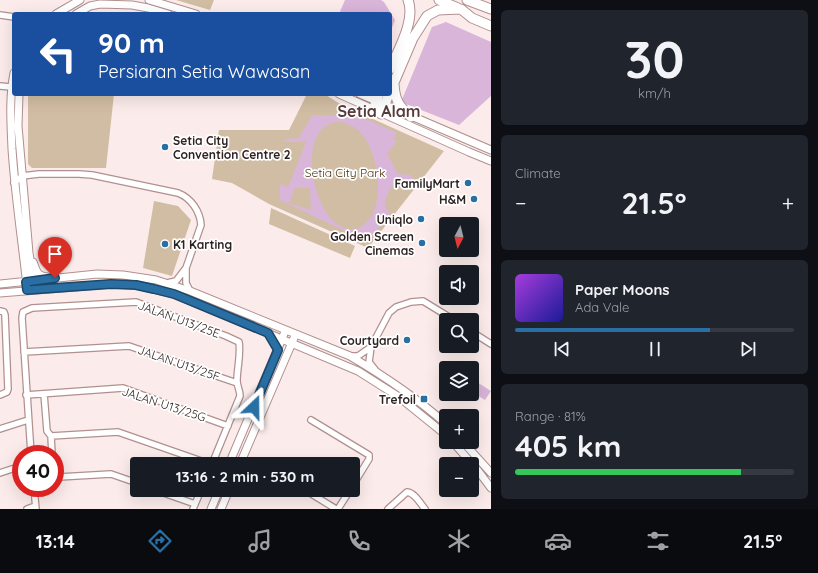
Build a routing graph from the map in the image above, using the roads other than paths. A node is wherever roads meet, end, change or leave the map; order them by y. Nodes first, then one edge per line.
1 (80, 0) edge
2 (149, 0) edge
3 (408, 0) edge
4 (439, 0) edge
5 (467, 0) edge
6 (461, 9) junction
7 (491, 9) edge
8 (59, 12) edge
9 (80, 12) edge
10 (161, 12) edge
11 (189, 12) edge
12 (0, 16) edge
13 (12, 17) edge
14 (491, 22) edge
15 (491, 26) edge
16 (392, 64) edge
17 (12, 82) edge
18 (394, 83) junction
19 (0, 86) edge
20 (11, 87) junction
21 (392, 88) edge
22 (19, 96) edge
23 (343, 96) edge
24 (367, 96) edge
25 (380, 100) edge
26 (377, 112) junction
27 (411, 117) junction
28 (491, 150) edge
29 (491, 161) edge
30 (14, 170) junction
31 (22, 176) junction
32 (14, 183) junction
33 (26, 253) junction
34 (186, 268) junction
35 (55, 278) junction
36 (30, 281) junction
37 (167, 283) junction
38 (0, 284) edge
39 (31, 290) junction
40 (190, 291) junction
41 (0, 293) edge
42 (0, 311) edge
43 (443, 313) edge
44 (286, 330) junction
45 (268, 333) junction
46 (295, 334) junction
47 (479, 336) edge
48 (282, 339) junction
49 (292, 343) junction
50 (491, 344) edge
51 (371, 347) junction
52 (304, 348) junction
53 (278, 350) junction
54 (6, 351) junction
55 (0, 352) edge
56 (24, 352) junction
57 (288, 352) junction
58 (350, 356) junction
59 (376, 372) junction
60 (237, 383) junction
61 (44, 394) junction
62 (0, 395) edge
63 (26, 395) junction
64 (439, 418) edge
65 (28, 420) junction
66 (311, 420) dead end
67 (228, 426) junction
68 (0, 429) edge
69 (439, 429) edge
70 (51, 436) junction
71 (30, 445) edge
72 (52, 445) edge
73 (459, 449) edge
74 (469, 449) edge
75 (191, 457) edge
76 (214, 457) edge
77 (233, 457) edge
78 (243, 457) edge
79 (12, 469) edge
80 (0, 473) edge
81 (360, 474) edge
82 (491, 474) edge
83 (64, 477) edge
84 (130, 481) edge
85 (491, 488) edge
86 (35, 497) edge
87 (171, 497) edge
88 (198, 497) edge
89 (216, 497) edge
90 (226, 497) edge
91 (316, 497) edge
92 (345, 497) edge
93 (194, 507) edge
94 (36, 508) edge
95 (28, 509) edge
96 (211, 509) edge
97 (221, 509) edge
98 (337, 509) edge
99 (388, 509) edge
100 (425, 509) edge

1 - 8 street
2 - 11 street
3 - 16 highway
4 - 6 highway
5 - 7 highway
6 - 14 highway
6 - 15 highway
6 - 18 highway
9 - 10 street
12 - 13 street
17 - 20 street
18 - 21 highway
18 - 27 highway
19 - 20 street
20 - 30 street
22 - 31 street
23 - 26 street
24 - 25 street
25 - 26 highway
25 - 27 street
26 - 29 street
27 - 28 street
30 - 31 street
30 - 32 street
31 - 32 street
31 - 33 street
31 - 34 street
32 - 33 street
33 - 35 street
33 - 36 street
33 - 38 street
34 - 37 street
34 - 40 street
35 - 36 street
35 - 37 street
36 - 38 street
36 - 39 street
37 - 40 street
39 - 41 street
39 - 45 street
40 - 44 street
42 - 54 street
43 - 51 street
44 - 46 street
44 - 48 street
45 - 48 street
45 - 53 street
46 - 49 street
46 - 58 street
47 - 50 street
48 - 49 street
48 - 53 street
49 - 52 street
49 - 57 street
51 - 58 street
51 - 59 street
52 - 57 street
52 - 69 street
53 - 77 street
54 - 55 street
54 - 62 street
56 - 60 street, JALAN U13/25F
56 - 60 street, JALAN U13/25E
56 - 63 street
57 - 78 street
58 - 59 street
59 - 64 street
60 - 67 street
61 - 63 street, JALAN U13/25G
61 - 67 street, JALAN U13/25G
61 - 70 street
63 - 65 street
65 - 68 street
65 - 71 street
66 - 81 street
67 - 76 street
70 - 72 street
70 - 75 street
73 - 85 street
74 - 82 street
79 - 80 street
83 - 84 street
86 - 94 street
87 - 93 street
88 - 93 street
89 - 96 street
90 - 97 street
91 - 98 street
92 - 98 street
94 - 95 street
99 - 100 street

